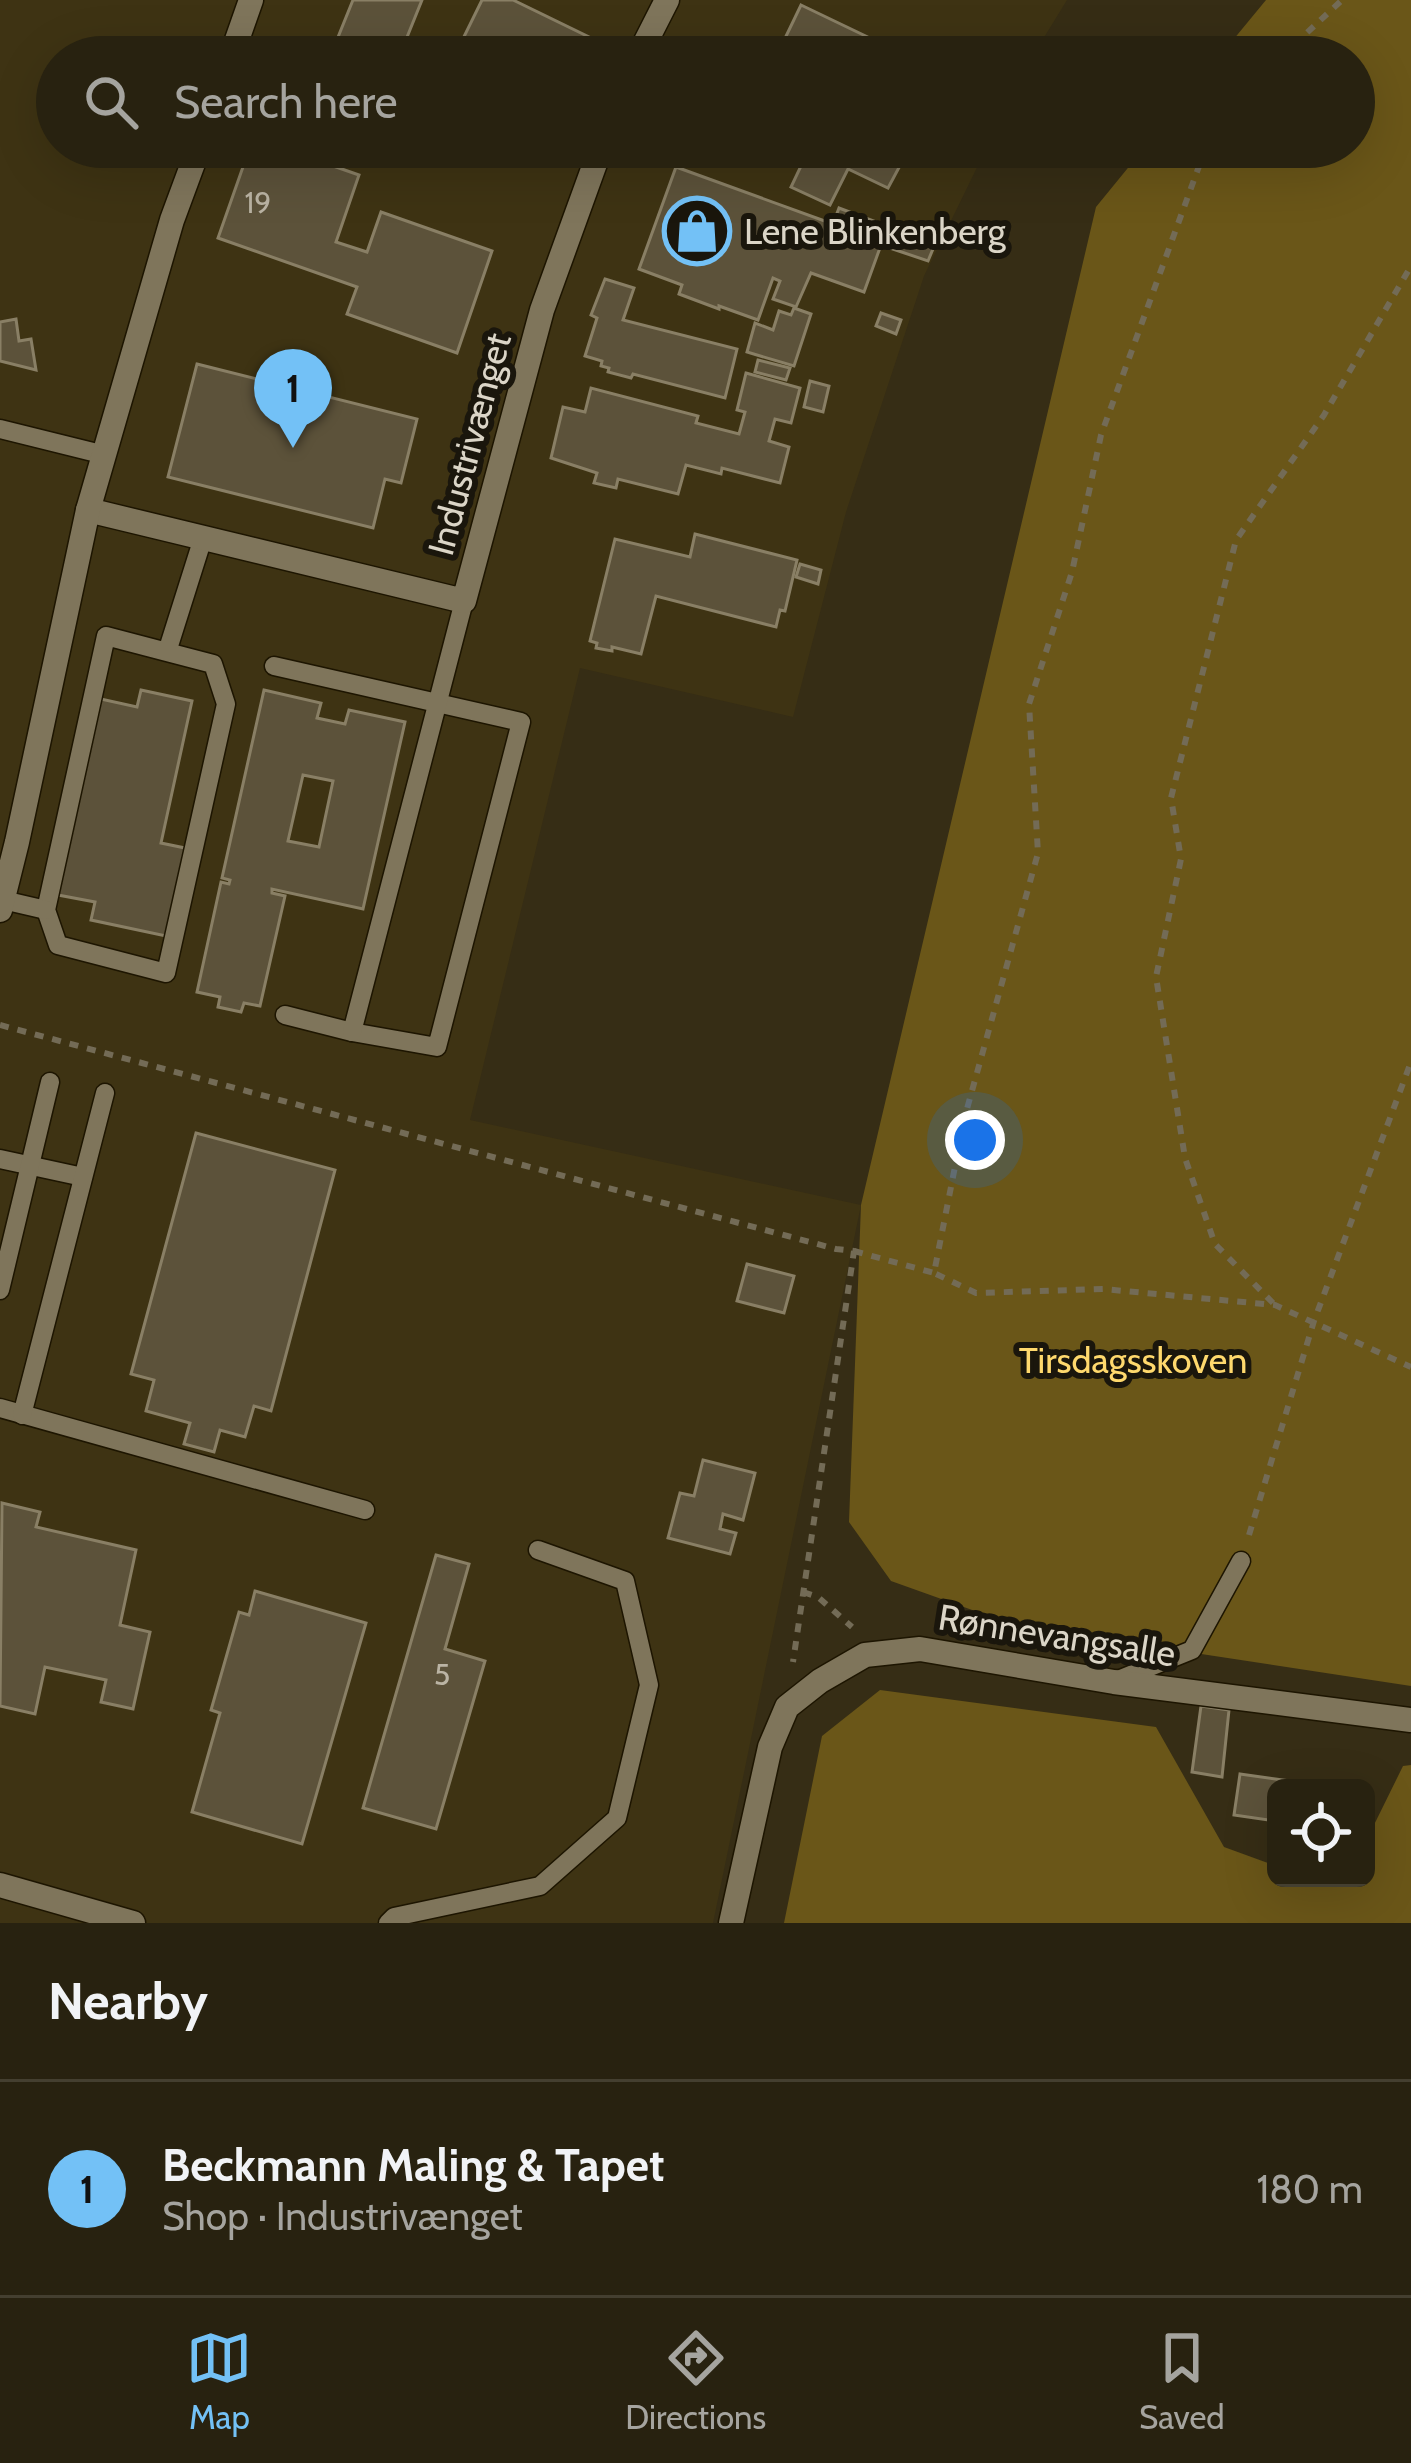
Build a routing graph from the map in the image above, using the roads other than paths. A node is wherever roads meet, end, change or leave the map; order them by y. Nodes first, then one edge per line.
1 (250, 0) edge
2 (667, 0) edge
3 (238, 36) edge
4 (649, 36) edge
5 (191, 168) edge
6 (594, 168) edge
7 (0, 429) edge
8 (105, 454) junction
9 (88, 510) junction
10 (203, 538) junction
11 (464, 601) junction
12 (167, 652) junction
13 (274, 666) dead end
14 (437, 701) junction
15 (1, 905) edge
16 (46, 910) junction
17 (285, 1015) dead end
18 (352, 1033) junction
19 (50, 1082) dead end
20 (104, 1093) dead end
21 (0, 1159) edge
22 (30, 1166) junction
23 (83, 1177) junction
24 (0, 1290) edge
25 (0, 1408) edge
26 (22, 1415) junction
27 (365, 1510) dead end
28 (538, 1550) dead end
29 (1240, 1561) road end
30 (1114, 1682) junction
31 (1411, 1720) edge
32 (0, 1885) edge
33 (100, 1918) edge
34 (133, 1923) edge
35 (388, 1923) edge
36 (731, 1923) edge

1 - 3 street
2 - 4 street
5 - 8 street
6 - 11 street, Industrivænget
7 - 8 lane
8 - 9 street
9 - 10 street, Industrivænget
9 - 15 street
10 - 11 street, Industrivænget
10 - 12 lane
11 - 14 lane
12 - 16 lane
12 - 16 lane
13 - 14 lane
14 - 18 lane
14 - 18 lane
15 - 16 lane
17 - 18 lane
19 - 22 lane
20 - 23 lane
21 - 22 lane
22 - 23 lane
22 - 24 lane
23 - 26 lane
25 - 26 lane
26 - 27 lane
28 - 35 lane
29 - 30 lane
30 - 31 street, Rønnevangsalle
30 - 36 street, Rønnevangsalle
32 - 33 street
33 - 34 street

